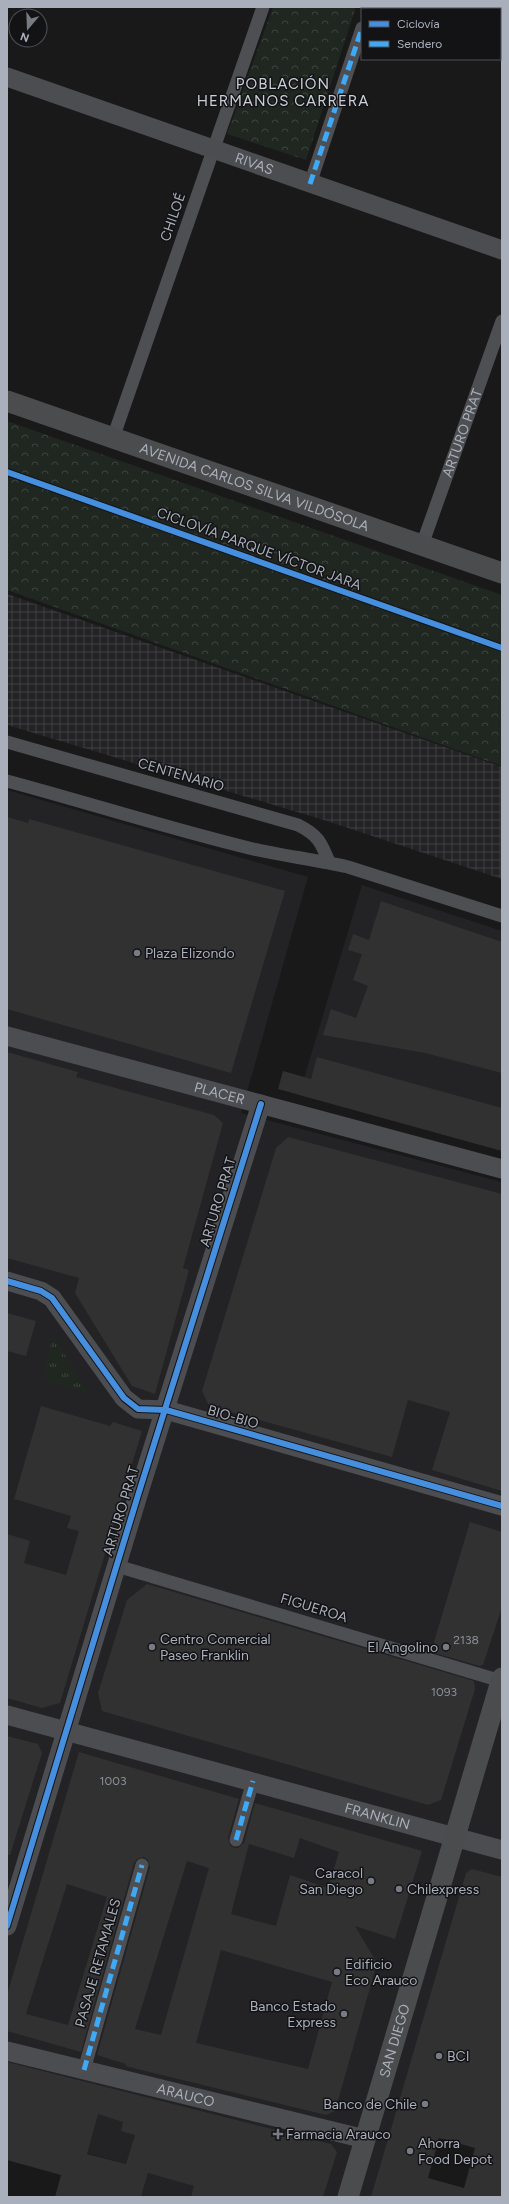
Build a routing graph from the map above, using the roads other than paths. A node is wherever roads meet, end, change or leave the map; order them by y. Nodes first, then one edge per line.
1 (264, 7) edge
2 (361, 31) edge
3 (7, 77) edge
4 (214, 150) junction
5 (310, 184) junction
6 (502, 250) edge
7 (502, 321) edge
8 (7, 402) edge
9 (113, 438) junction
10 (422, 545) junction
11 (502, 573) edge
12 (7, 742) edge
13 (7, 780) edge
14 (329, 862) junction
15 (502, 916) edge
16 (7, 1036) edge
17 (261, 1104) junction
18 (502, 1169) edge
19 (7, 1281) edge
20 (166, 1410) junction
21 (502, 1506) edge
22 (117, 1566) junction
23 (502, 1679) edge
24 (7, 1715) edge
25 (66, 1731) junction
26 (253, 1781) junction
27 (454, 1837) junction
28 (236, 1840) dead end
29 (502, 1850) edge
30 (142, 1865) dead end
31 (7, 1926) edge
32 (7, 2051) edge
33 (84, 2070) junction
34 (365, 2139) junction
35 (348, 2197) edge

1 - 4 street, CHILOÉ
2 - 5 street
3 - 4 street, RIVAS
4 - 5 street, RIVAS
4 - 9 street, CHILOÉ
5 - 6 street, RIVAS
7 - 10 street, ARTURO PRAT
8 - 9 main road, AVENIDA CARLOS SILVA VILDÓSOLA
9 - 10 main road, AVENIDA CARLOS SILVA VILDÓSOLA
10 - 11 main road, AVENIDA CARLOS SILVA VILDÓSOLA
12 - 14 street, CENTENARIO
13 - 14 street
14 - 15 street
16 - 17 street, PLACER
17 - 18 street, PLACER
17 - 20 street, ARTURO PRAT
19 - 20 street, BIO-BIO
20 - 21 street, BIO-BIO
20 - 22 street, ARTURO PRAT
22 - 23 street, FIGUEROA
22 - 25 street, ARTURO PRAT
23 - 27 main road, SAN DIEGO
24 - 25 street, FRANKLIN
25 - 26 street, FRANKLIN
25 - 31 street, ARTURO PRAT
26 - 27 street, FRANKLIN
26 - 28 street
27 - 29 street, FRANKLIN
27 - 34 main road, SAN DIEGO
30 - 33 street, PASAJE RETAMALES
32 - 33 street, ARAUCO
33 - 34 street, ARAUCO
34 - 35 main road, SAN DIEGO

